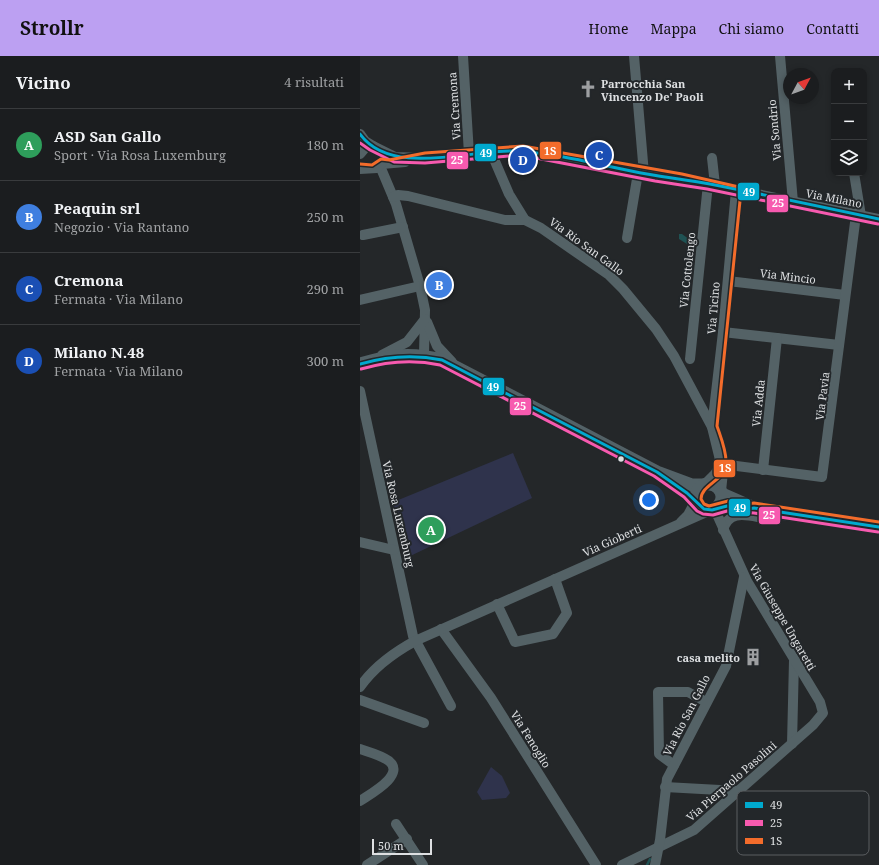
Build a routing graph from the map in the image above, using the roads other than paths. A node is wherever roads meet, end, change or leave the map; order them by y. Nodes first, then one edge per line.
1 (463, 56) edge
2 (634, 56) edge
3 (780, 56) edge
4 (360, 134) edge
5 (377, 149) junction
6 (491, 152) junction
7 (469, 154) junction
8 (425, 158) junction
9 (712, 158) dead end
10 (367, 162) edge
11 (398, 163) junction
12 (641, 173) junction
13 (854, 176) edge
14 (711, 184) junction
15 (736, 191) junction
16 (391, 195) junction
17 (792, 202) junction
18 (858, 215) junction
19 (879, 219) edge
20 (525, 220) junction
21 (403, 227) junction
22 (363, 235) dead end
23 (627, 238) dead end
24 (728, 281) junction
25 (420, 286) junction
26 (845, 295) junction
27 (360, 300) edge
28 (425, 319) junction
29 (724, 332) junction
30 (777, 338) junction
31 (840, 345) junction
32 (424, 355) junction
33 (690, 359) dead end
34 (363, 363) edge
35 (456, 367) junction
36 (360, 391) edge
37 (712, 427) junction
38 (721, 464) junction
39 (763, 470) junction
40 (657, 472) junction
41 (704, 485) junction
42 (721, 492) junction
43 (696, 500) junction
44 (714, 509) junction
45 (760, 510) junction
46 (679, 523) junction
47 (879, 527) edge
48 (723, 530) junction
49 (360, 542) edge
50 (394, 550) junction
51 (744, 577) junction
52 (555, 579) junction
53 (497, 604) junction
54 (441, 629) junction
55 (415, 641) junction
56 (794, 660) junction
57 (360, 688) edge
58 (360, 700) edge
59 (706, 702) junction
60 (451, 706) dead end
61 (823, 713) joint
62 (424, 723) dead end
63 (792, 744) junction
64 (360, 749) edge
65 (674, 764) junction
66 (666, 787) junction
67 (738, 791) joint
68 (737, 792) edge
69 (360, 800) edge
70 (396, 824) dead end
71 (407, 839) junction
72 (657, 848) junction
73 (367, 865) edge
74 (423, 865) edge
75 (596, 865) edge
76 (622, 865) edge
77 (654, 865) edge

1 - 7 street, Via Cremona
2 - 12 street
3 - 17 street, Via Sondrio
4 - 5 street
5 - 8 street, Via Milano
5 - 10 street
5 - 10 street
6 - 7 street, Via Milano
6 - 12 street, Via Milano
6 - 20 street
7 - 8 street, Via Milano
8 - 11 street, Via Milano
9 - 14 street
10 - 11 street, Via Milano
10 - 16 street
11 - 16 street
12 - 14 street, Via Milano
12 - 23 street
13 - 18 street, Via Pavia
14 - 15 street, Via Milano
14 - 33 street, Via Cottolengo
15 - 17 street, Via Milano
15 - 24 street, Via Ticino
16 - 20 street, Via Rio San Gallo
16 - 21 street
17 - 18 street, Via Milano
18 - 19 street, Via Milano
18 - 26 street, Via Pavia
20 - 37 street, Via Rio San Gallo
21 - 22 street
21 - 25 street
24 - 26 street, Via Mincio
24 - 29 street, Via Ticino
25 - 27 street
25 - 28 street
26 - 31 street, Via Pavia
28 - 32 street
28 - 34 street
28 - 35 street
29 - 30 street
29 - 37 street, Via Ticino
30 - 31 street
30 - 39 street, Via Adda
31 - 39 street, Via Pavia
32 - 34 main road
32 - 35 main road
35 - 40 main road
36 - 50 street, Via Rosa Luxemburg
37 - 38 street, Via Rio San Gallo
38 - 39 street, Via Pavia
38 - 41 street
38 - 42 street, Via Rio San Gallo
40 - 41 main road
40 - 43 main road
41 - 42 main road
41 - 43 main road
42 - 44 main road
42 - 45 main road
43 - 44 main road
43 - 46 street
44 - 45 main road
44 - 46 street, Via Gioberti
44 - 48 street, Via Giuseppe Ungaretti
45 - 47 main road
45 - 48 street
46 - 52 street, Via Gioberti
48 - 51 street, Via Giuseppe Ungaretti
49 - 50 street
50 - 55 street, Via Rosa Luxemburg
51 - 56 street, Via Giuseppe Ungaretti
51 - 59 street, Via Rio San Gallo
52 - 53 street, Via Gioberti
52 - 53 street
53 - 54 street, Via Gioberti
54 - 55 street, Via Gioberti
54 - 75 street, Via Fenoglio
55 - 57 street, Via Gioberti
55 - 60 street
56 - 61 street, Via Giuseppe Ungaretti
56 - 63 street
58 - 62 street
59 - 65 street, Via Rio San Gallo
59 - 65 street
61 - 63 street, Via Pierpaolo Pasolini
63 - 67 street, Via Pierpaolo Pasolini
64 - 69 street
65 - 66 street, Via Rio San Gallo
66 - 67 street
66 - 72 street, Via Rio San Gallo
68 - 72 street, Via Pierpaolo Pasolini
70 - 71 street
71 - 73 street
71 - 74 street
72 - 76 street, Via Pierpaolo Pasolini
72 - 77 street, Via Rio San Gallo

